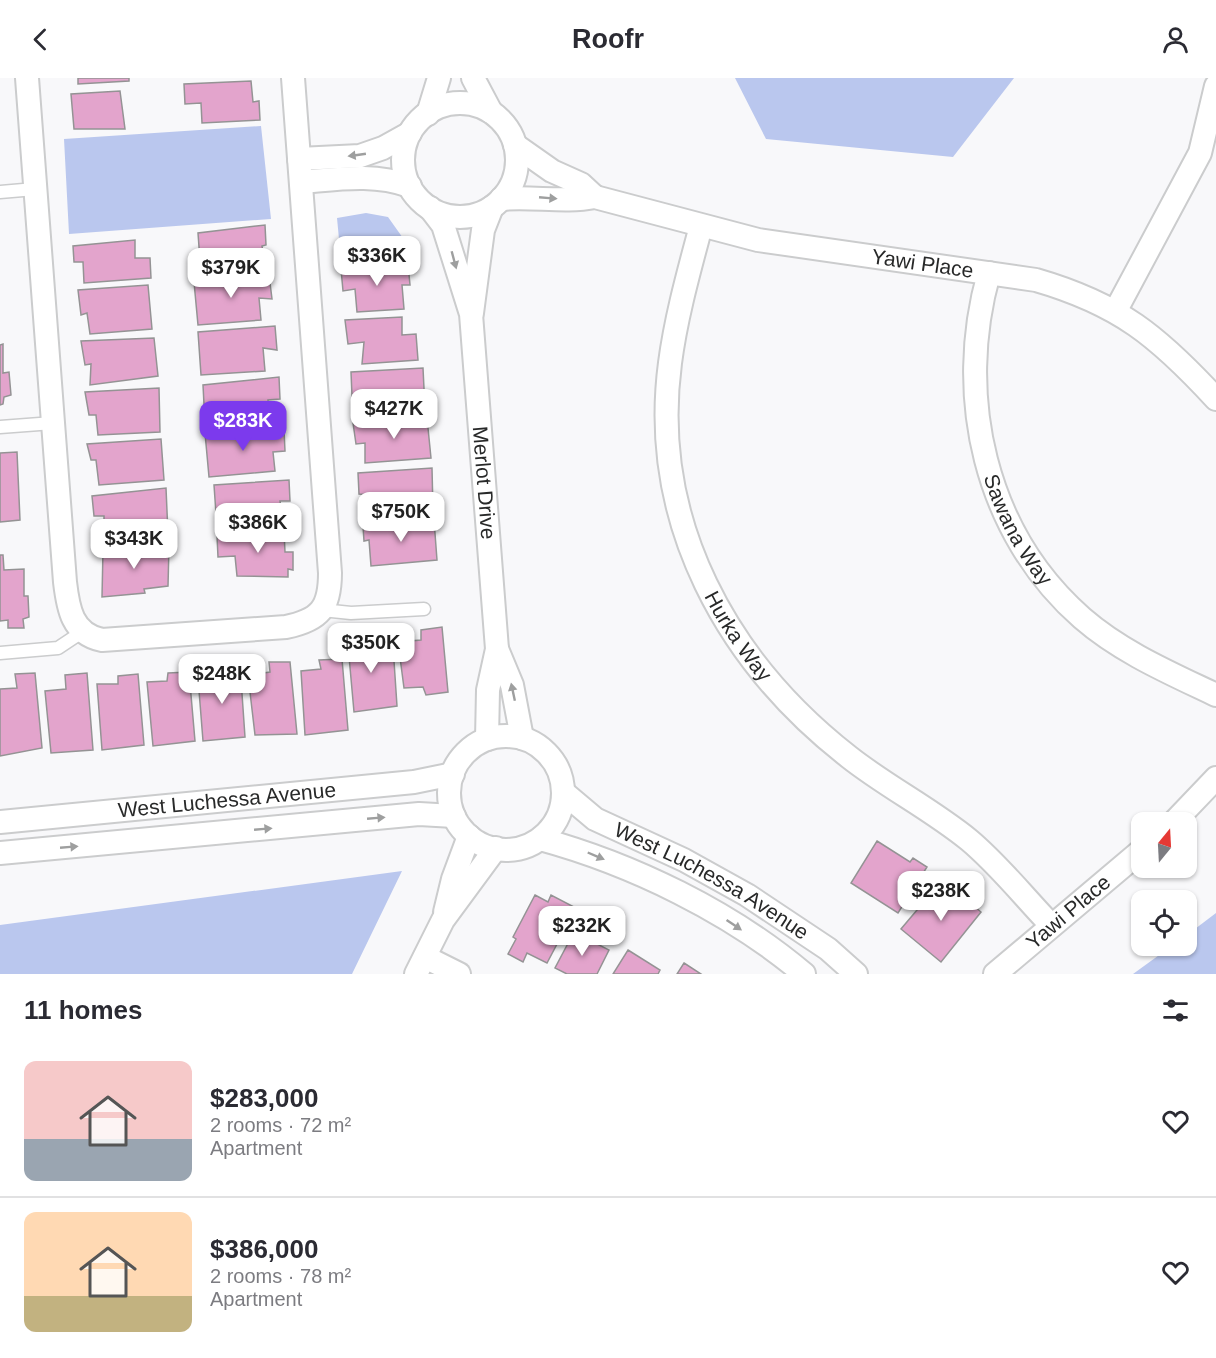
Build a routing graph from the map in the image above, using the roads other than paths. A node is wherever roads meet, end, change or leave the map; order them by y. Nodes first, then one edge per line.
1 (27, 78) edge
2 (293, 78) edge
3 (439, 78) edge
4 (473, 78) edge
5 (1216, 86) edge
6 (491, 112) junction
7 (428, 114) junction
8 (410, 133) junction
9 (515, 145) junction
10 (299, 159) junction
11 (301, 182) junction
12 (410, 186) junction
13 (35, 189) junction
14 (0, 192) edge
15 (595, 197) junction
16 (496, 203) junction
17 (430, 208) junction
18 (701, 226) junction
19 (989, 273) junction
20 (1116, 310) junction
21 (471, 314) junction
22 (1216, 399) edge
23 (53, 423) junction
24 (0, 427) edge
25 (424, 609) dead end
26 (322, 610) junction
27 (82, 632) junction
28 (497, 649) junction
29 (0, 653) edge
30 (1216, 694) edge
31 (522, 738) junction
32 (487, 740) junction
33 (453, 774) junction
34 (1216, 778) edge
35 (563, 792) junction
36 (1184, 812) edge
37 (454, 816) junction
38 (0, 822) edge
39 (469, 836) junction
40 (540, 839) junction
41 (496, 848) junction
42 (0, 853) edge
43 (1131, 859) edge
44 (443, 920) junction
45 (1051, 925) junction
46 (421, 966) edge
47 (459, 974) edge
48 (804, 974) edge
49 (856, 974) edge
50 (995, 974) edge

1 - 13 street
2 - 10 street
3 - 7 street
4 - 6 street
5 - 20 street
6 - 7 street
6 - 9 street
7 - 8 street
8 -> 10 street
8 - 12 street, Merlot Drive
9 - 15 street
9 - 16 street, Merlot Drive
10 - 11 street
11 - 12 street
11 - 26 street
12 - 17 street, Merlot Drive
13 - 14 lane
13 - 23 street
16 -> 15 street
15 - 18 street, Yawi Place
16 - 17 street
16 - 21 street, Merlot Drive
17 -> 21 street, Merlot Drive
18 - 19 street, Yawi Place
18 - 45 street, Hurka Way
19 - 20 street, Yawi Place
19 - 30 street, Sawana Way
20 - 22 street, Yawi Place
21 - 28 street, Merlot Drive
23 - 24 lane
23 - 27 street
25 - 26 lane
26 - 27 street
27 - 29 lane
31 -> 28 street, Merlot Drive
28 - 32 street, Merlot Drive
31 - 32 street
31 - 35 street
32 - 33 street
33 - 37 street
33 - 38 street, West Luchessa Avenue
34 - 36 street
35 - 40 street
35 - 49 street, West Luchessa Avenue
37 - 39 street
42 -> 37 street, West Luchessa Avenue
39 - 41 street
39 - 44 street
40 - 41 street
40 -> 48 street, West Luchessa Avenue
41 - 44 street
43 - 45 street, Yawi Place
44 - 46 street
45 - 50 street, Yawi Place
46 - 47 street

